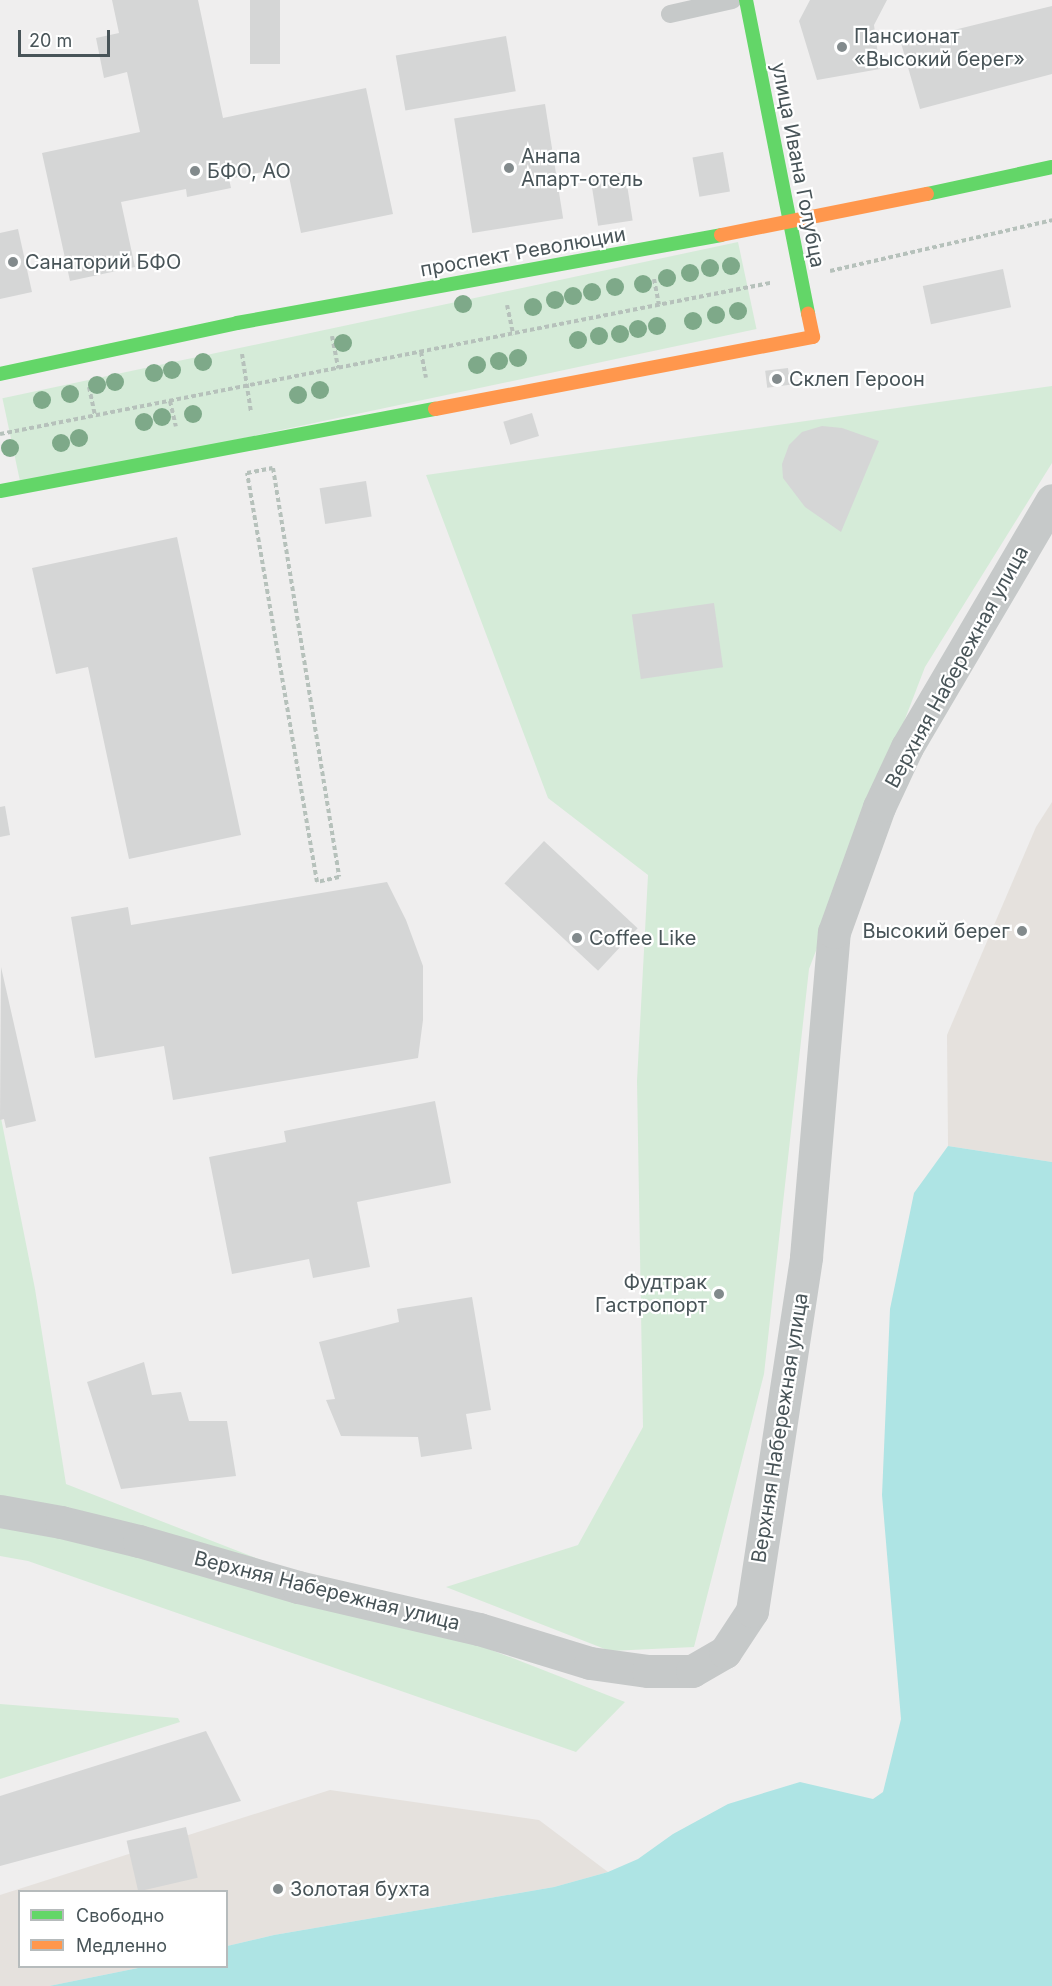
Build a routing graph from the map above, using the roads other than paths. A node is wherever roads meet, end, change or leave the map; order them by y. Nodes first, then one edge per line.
1 (732, 0) edge
2 (746, 0) edge
3 (670, 14) dead end
4 (1052, 167) edge
5 (789, 223) junction
6 (0, 374) edge
7 (0, 491) edge
8 (1052, 500) edge
9 (0, 1511) edge

1 - 3 lane
2 - 5 street, улица Ивана Голубца
4 - 5 street, проспект Революции
5 - 6 street, проспект Революции
5 - 7 street, улица Ивана Голубца
8 - 9 street, Верхняя Набережная улица

